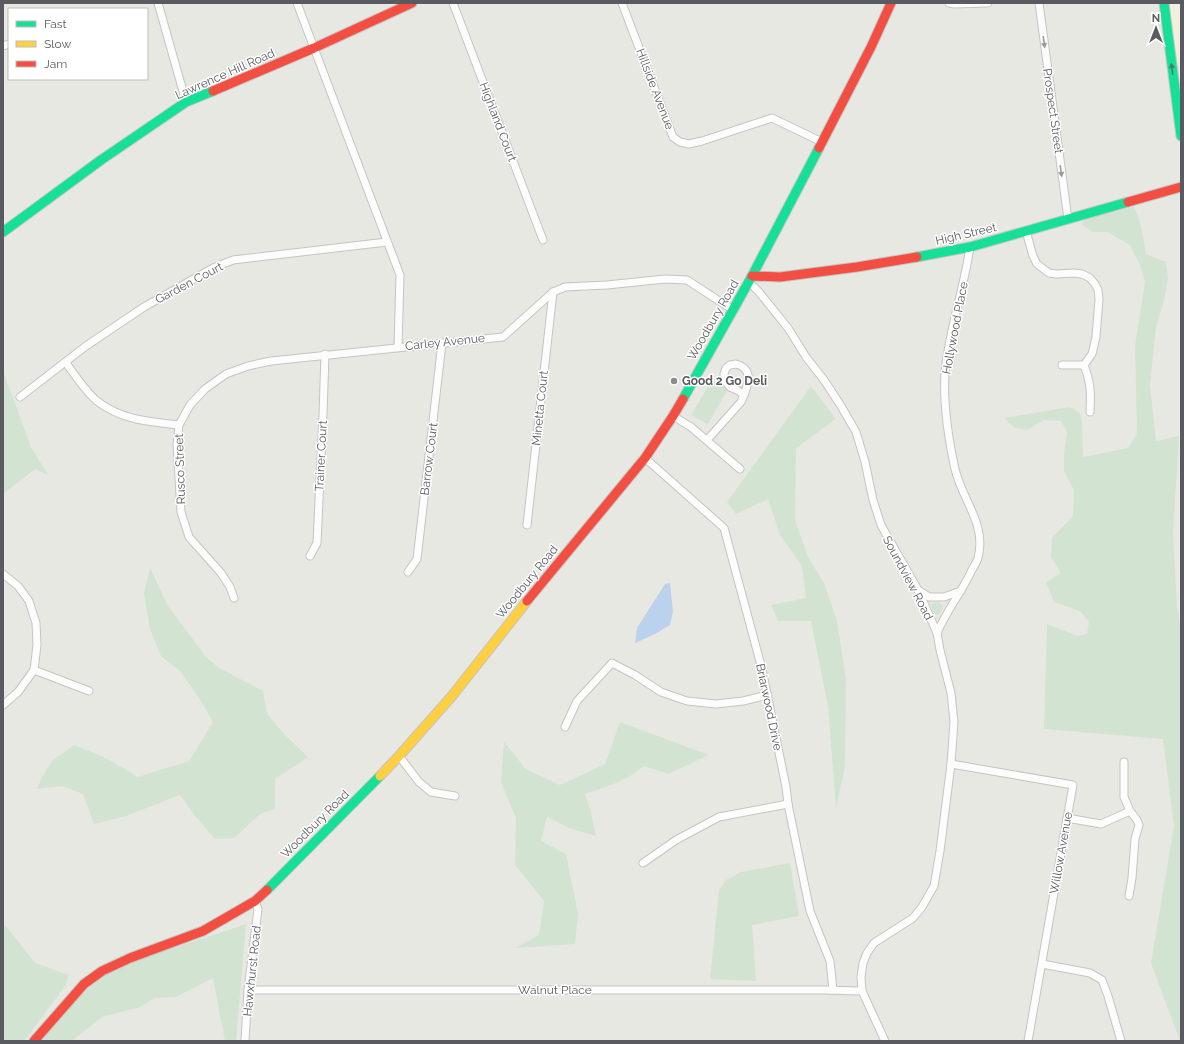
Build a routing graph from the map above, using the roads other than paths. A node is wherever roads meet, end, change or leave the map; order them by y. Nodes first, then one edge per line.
1 (158, 3) edge
2 (297, 3) edge
3 (412, 3) edge
4 (454, 3) edge
5 (622, 3) edge
6 (891, 3) edge
7 (949, 3) edge
8 (988, 3) edge
9 (1039, 3) edge
10 (1164, 3) edge
11 (314, 48) junction
12 (186, 102) junction
13 (1181, 136) edge
14 (822, 142) junction
15 (1181, 187) edge
16 (1068, 219) junction
17 (1026, 231) junction
18 (3, 232) edge
19 (543, 240) dead end
20 (387, 242) junction
21 (970, 247) junction
22 (750, 279) junction
23 (553, 292) junction
24 (732, 310) junction
25 (442, 343) junction
26 (398, 347) junction
27 (325, 354) junction
28 (66, 363) junction
29 (1062, 365) dead end
30 (1084, 365) junction
31 (744, 396) junction
32 (20, 397) dead end
33 (1090, 412) dead end
34 (673, 416) junction
35 (179, 425) junction
36 (707, 440) junction
37 (644, 458) junction
38 (740, 469) dead end
39 (527, 525) dead end
40 (310, 556) dead end
41 (408, 572) dead end
42 (3, 574) edge
43 (918, 590) junction
44 (961, 591) junction
45 (234, 598) dead end
46 (937, 633) junction
47 (34, 670) junction
48 (90, 691) dead end
49 (768, 695) junction
50 (3, 705) edge
51 (566, 727) dead end
52 (400, 756) junction
53 (1124, 762) dead end
54 (951, 764) junction
55 (455, 796) dead end
56 (788, 804) junction
57 (1130, 811) junction
58 (1067, 818) junction
59 (643, 863) dead end
60 (1129, 896) dead end
61 (255, 901) junction
62 (1042, 964) junction
63 (248, 990) junction
64 (833, 990) junction
65 (862, 991) junction
66 (34, 1041) edge
67 (245, 1041) edge
68 (885, 1041) edge
69 (1028, 1041) edge
70 (1121, 1041) edge

1 - 12 street
2 - 11 street, Carley Avenue
3 - 11 main road, Lawrence Hill Road
4 - 19 street, Highland Court
5 - 14 street, Hillside Avenue
6 - 14 main road, Woodbury Road
7 - 8 street
9 -> 16 street, Prospect Street
13 -> 10 main road
11 - 12 main road, Lawrence Hill Road
11 - 20 street, Carley Avenue
12 - 18 main road, Lawrence Hill Road
14 - 22 main road, Woodbury Road
15 - 16 main road, High Street
16 - 17 main road, High Street
17 - 21 main road, High Street
17 - 30 street
20 - 26 street, Carley Avenue
20 - 28 street, Garden Court
21 - 22 main road, High Street
21 - 44 street, Hollywood Place
22 - 24 main road, Woodbury Road
22 - 43 street, Soundview Road
23 - 24 street, Carley Avenue
23 - 25 street, Carley Avenue
23 - 39 street, Minetta Court
24 - 34 main road, Woodbury Road
25 - 26 street, Carley Avenue
25 - 41 street, Barrow Court
26 - 27 street, Rusco Street
27 - 35 street, Rusco Street
27 - 40 street, Trainer Court
28 - 32 street, Garden Court
28 - 35 street
29 - 30 street
30 - 33 street
31 - 31 street
31 - 36 street
34 - 36 street
34 - 37 main road, Woodbury Road
35 - 45 street, Rusco Street
36 - 38 street
37 - 49 street, Briarwood Drive
37 - 52 main road, Woodbury Road
42 - 47 street
43 - 44 street
43 - 46 street, Soundview Road
44 - 46 street, Hollywood Place
46 - 54 street, Soundview Road
47 - 48 street
47 - 50 street
49 - 51 street
49 - 56 street, Briarwood Drive
52 - 55 street
52 - 61 main road, Woodbury Road
53 - 57 street
54 - 58 street, Willow Avenue
54 - 65 street, Soundview Road
56 - 59 street
56 - 64 street, Briarwood Drive
57 - 58 street
57 - 60 street
58 - 62 street, Willow Avenue
61 - 63 street, Hawxhurst Road
61 - 66 main road, Woodbury Road
62 - 69 street, Willow Avenue
62 - 70 street
63 - 64 street, Walnut Place
63 - 67 street, Hawxhurst Road
64 - 65 street, Walnut Place
65 - 68 street, Soundview Road

